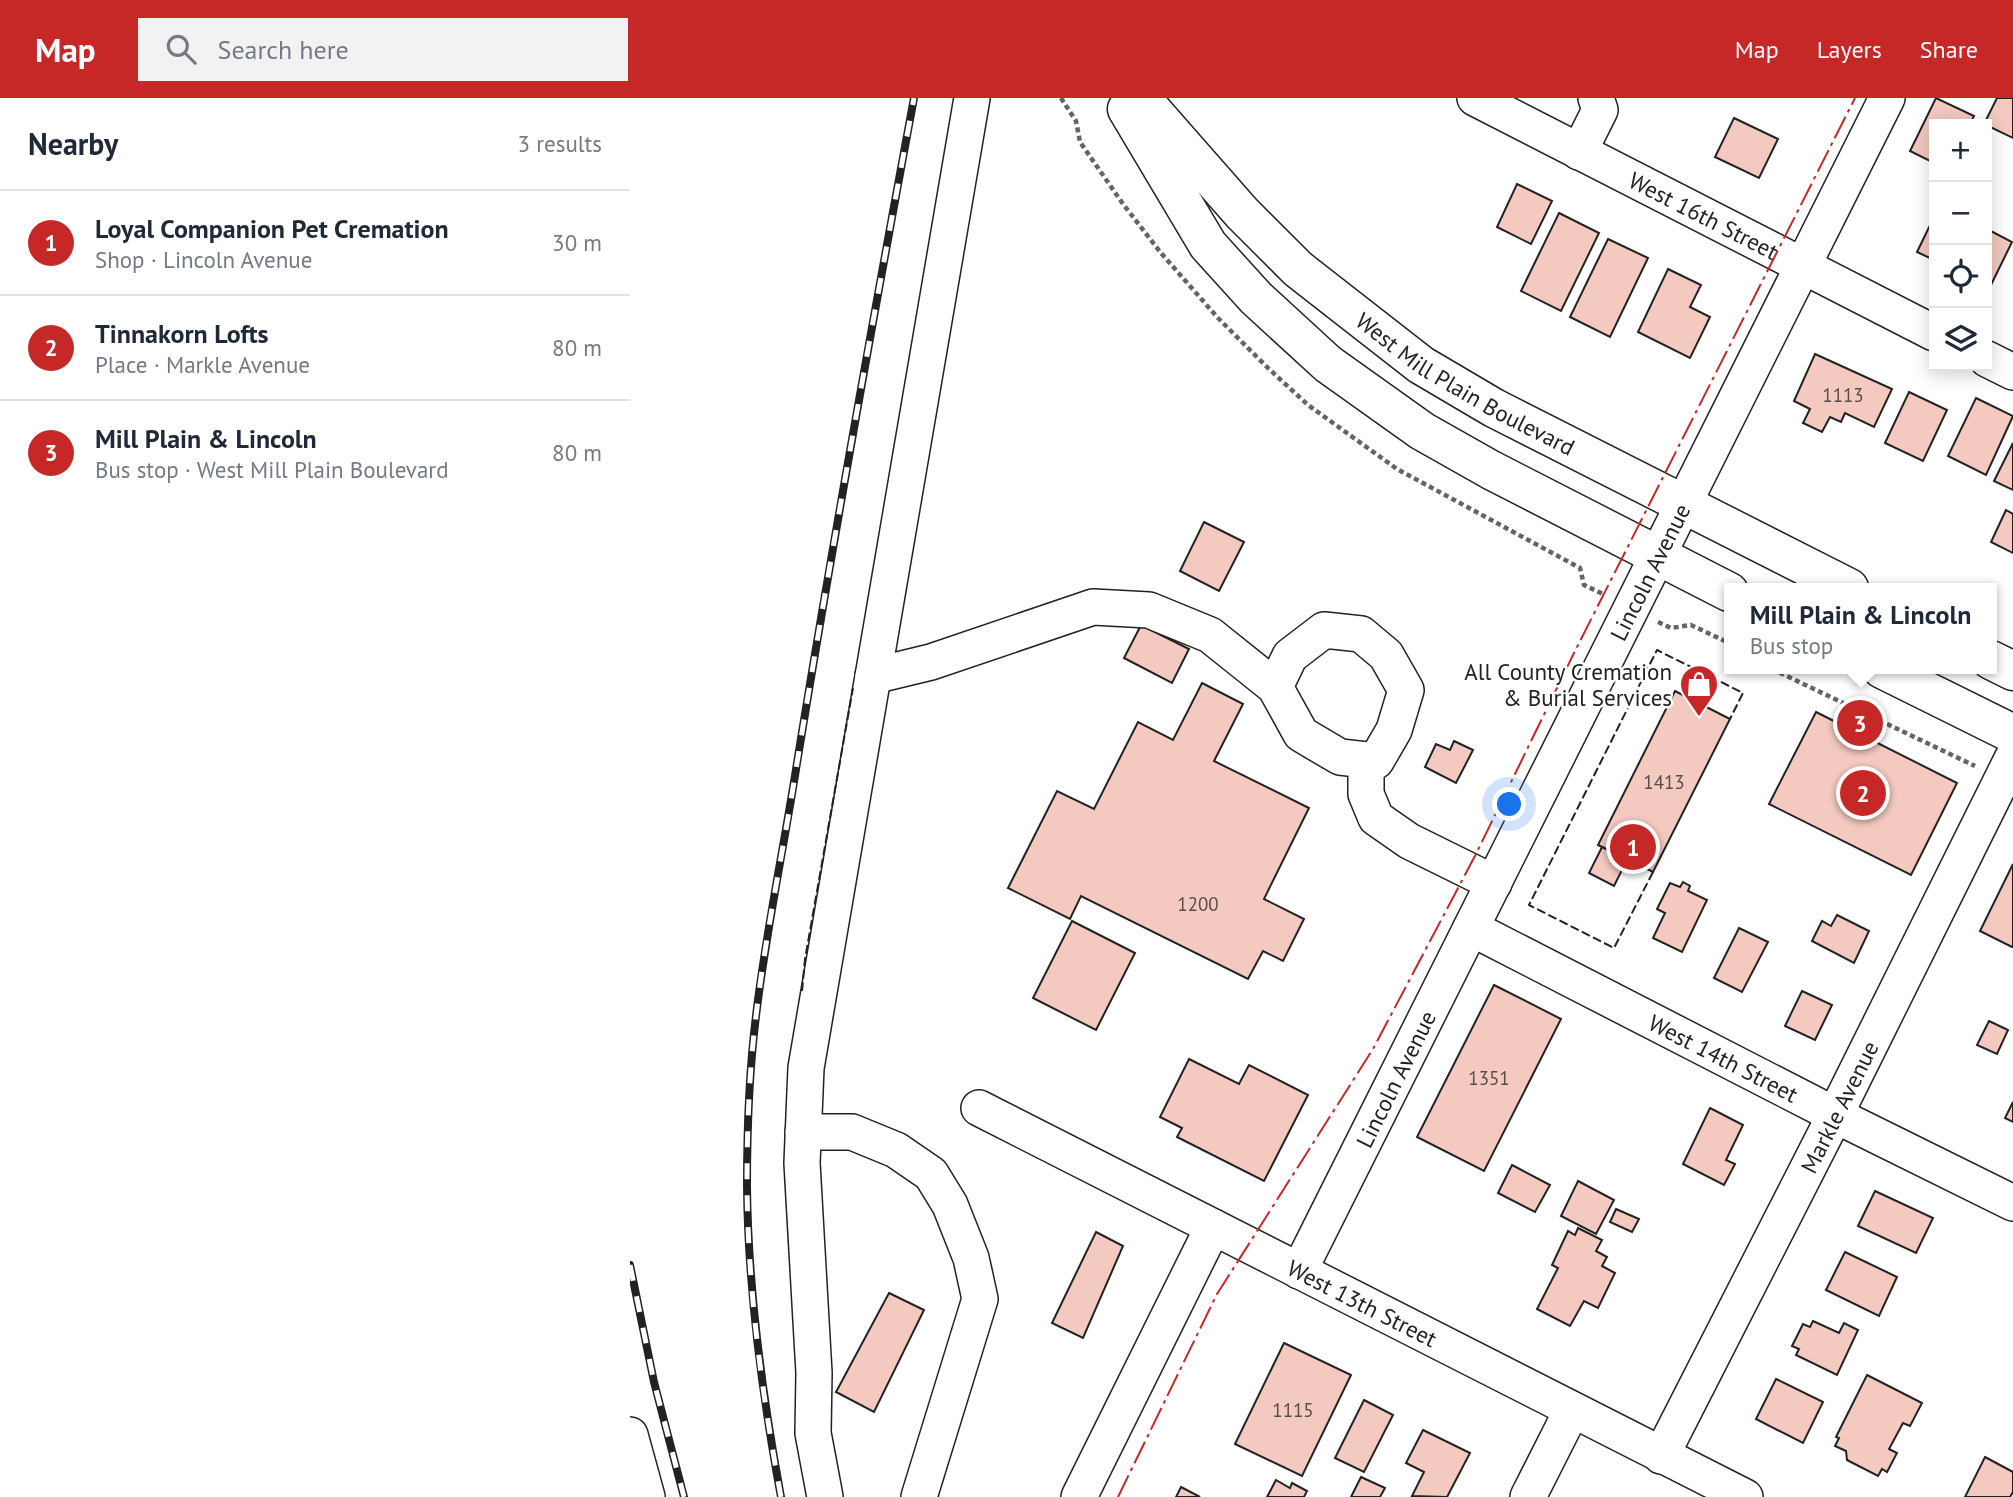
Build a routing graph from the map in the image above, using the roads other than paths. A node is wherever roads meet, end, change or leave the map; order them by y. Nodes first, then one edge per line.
1 (972, 98) edge
2 (1121, 98) edge
3 (1141, 98) edge
4 (1475, 98) edge
5 (1596, 98) edge
6 (1887, 98) edge
7 (1579, 152) junction
8 (1802, 268) junction
9 (1929, 331) edge
10 (1992, 362) edge
11 (2013, 372) edge
12 (1683, 504) junction
13 (1658, 556) junction
14 (1839, 583) edge
15 (1724, 589) edge
16 (1997, 663) edge
17 (2013, 671) edge
18 (1892, 674) edge
19 (873, 676) junction
20 (1275, 688) junction
21 (2013, 734) edge
22 (2013, 757) edge
23 (1366, 760) junction
24 (1494, 883) junction
25 (1471, 928) junction
26 (979, 1108) dead end
27 (1835, 1115) junction
28 (803, 1132) junction
29 (2013, 1203) edge
30 (1213, 1227) junction
31 (1299, 1271) junction
32 (1572, 1410) junction
33 (630, 1435) edge
34 (1661, 1456) junction
35 (647, 1497) edge
36 (825, 1497) edge
37 (919, 1497) edge
38 (1079, 1497) edge
39 (1528, 1497) edge
40 (1745, 1497) edge

1 - 19 street
2 - 13 main road
3 - 12 main road, West Mill Plain Boulevard
4 - 7 street, West 16th Street
5 - 7 street
6 - 8 street, Lincoln Avenue
7 - 8 street, West 16th Street
8 - 9 street, West 16th Street
8 - 12 street, Lincoln Avenue
10 - 11 street
12 - 13 street, Lincoln Avenue
12 - 14 main road, West Mill Plain Boulevard
13 - 15 main road
13 - 24 street, Lincoln Avenue
16 - 17 main road
18 - 21 main road
19 - 20 street
19 - 28 street
20 - 23 street
20 - 23 street
22 - 27 street, Markle Avenue
23 - 24 street
24 - 25 street, Lincoln Avenue
25 - 27 street, West 14th Street
25 - 31 street, Lincoln Avenue
26 - 30 street, West 13th Street
27 - 29 street, West 14th Street
27 - 34 street, Markle Avenue
28 - 36 street
28 - 37 street
30 - 31 street, West 13th Street
30 - 38 street
31 - 32 street, West 13th Street
32 - 34 street, West 13th Street
32 - 39 street
33 - 35 street
34 - 40 street, West 13th Street

